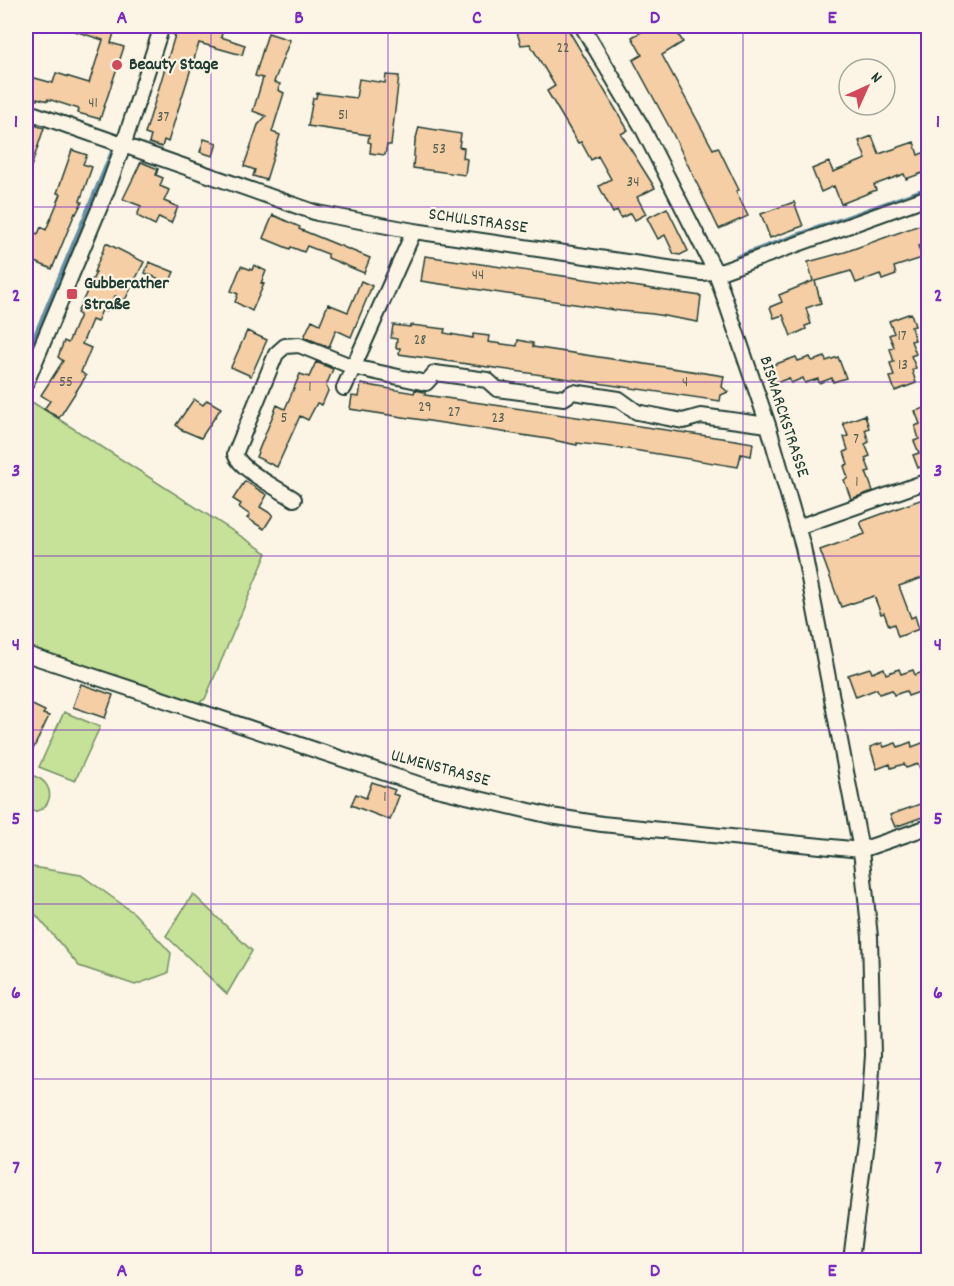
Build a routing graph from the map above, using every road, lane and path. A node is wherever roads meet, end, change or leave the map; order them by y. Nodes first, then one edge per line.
1 (162, 26) edge
2 (584, 26) edge
3 (26, 111) edge
4 (123, 146) junction
5 (928, 197) edge
6 (414, 231) junction
7 (716, 273) junction
8 (353, 367) junction
9 (26, 383) edge
10 (344, 388) dead end
11 (768, 425) junction
12 (928, 481) edge
13 (294, 498) dead end
14 (798, 527) junction
15 (26, 654) edge
16 (928, 827) edge
17 (861, 850) junction
18 (851, 1260) edge

1 - 4 street
2 - 7 street, BISMARCKSTRASSE
3 - 4 street, SCHULSTRASSE
4 - 6 street, SCHULSTRASSE
4 - 9 street
5 - 7 street, SCHULSTRASSE
6 - 7 street, SCHULSTRASSE
6 - 8 street
7 - 11 street, BISMARCKSTRASSE
8 - 10 street
8 - 11 street
8 - 13 street
11 - 14 street, BISMARCKSTRASSE
12 - 14 street
14 - 17 street, BISMARCKSTRASSE
15 - 17 street, ULMENSTRASSE
16 - 17 street
17 - 18 street, BISMARCKSTRASSE

